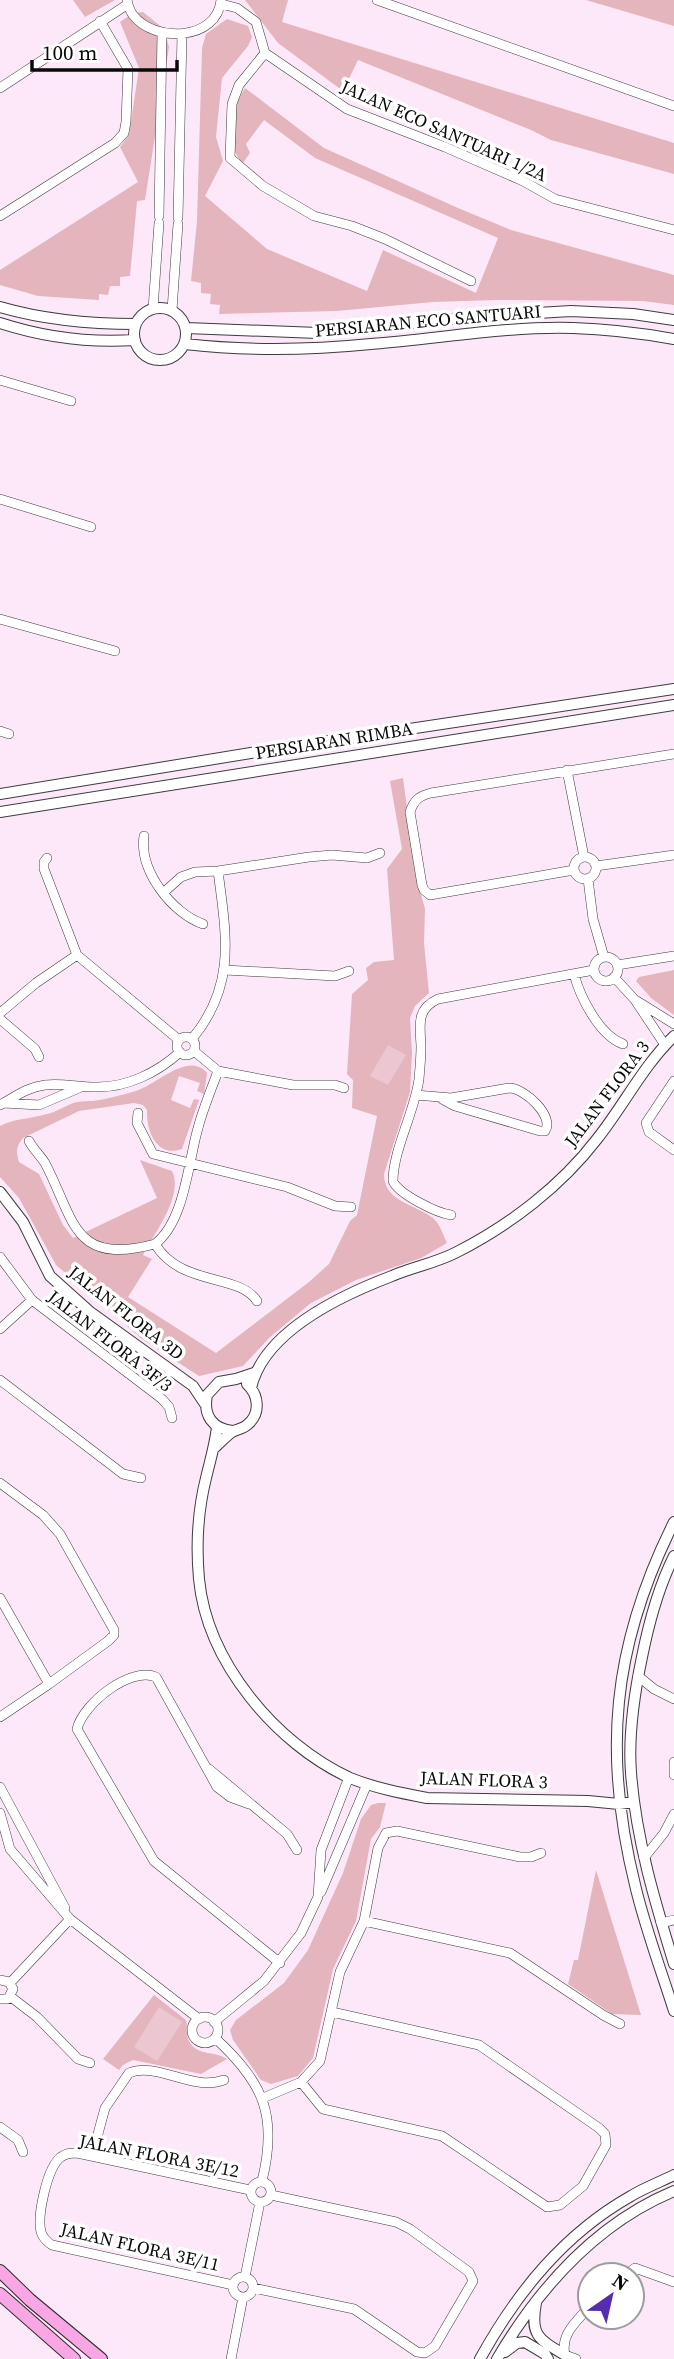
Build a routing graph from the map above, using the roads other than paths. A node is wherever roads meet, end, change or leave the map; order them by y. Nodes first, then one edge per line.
1 (377, 0) edge
2 (127, 2) edge
3 (221, 2) edge
4 (237, 8) junction
5 (212, 20) junction
6 (100, 21) junction
7 (162, 33) junction
8 (182, 34) junction
9 (265, 53) junction
10 (0, 88) edge
11 (674, 106) edge
12 (160, 200) junction
13 (179, 201) junction
14 (0, 216) edge
15 (674, 230) edge
16 (471, 281) dead end
17 (0, 306) edge
18 (153, 309) junction
19 (172, 310) junction
20 (674, 320) edge
21 (0, 323) edge
22 (136, 324) junction
23 (186, 328) junction
24 (674, 339) edge
25 (135, 340) junction
26 (185, 344) junction
27 (0, 380) edge
28 (71, 401) dead end
29 (0, 499) edge
30 (91, 527) dead end
31 (0, 619) edge
32 (116, 651) dead end
33 (674, 689) edge
34 (674, 705) edge
35 (674, 754) edge
36 (567, 770) junction
37 (0, 794) edge
38 (0, 812) edge
39 (144, 836) dead end
40 (380, 853) dead end
41 (674, 855) edge
42 (584, 857) junction
43 (47, 858) dead end
44 (596, 866) junction
45 (574, 870) junction
46 (218, 871) junction
47 (588, 879) junction
48 (163, 893) junction
49 (203, 924) dead end
50 (77, 955) junction
51 (674, 956) edge
52 (604, 957) junction
53 (617, 965) junction
54 (225, 970) junction
55 (594, 970) junction
56 (349, 971) dead end
57 (574, 974) junction
58 (614, 977) junction
59 (635, 1000) junction
60 (0, 1013) edge
61 (0, 1018) edge
62 (674, 1024) edge
63 (674, 1036) edge
64 (192, 1039) junction
65 (179, 1040) junction
66 (623, 1044) dead end
67 (665, 1045) junction
68 (194, 1051) junction
69 (180, 1052) junction
70 (38, 1057) dead end
71 (218, 1071) junction
72 (674, 1081) edge
73 (85, 1086) junction
74 (344, 1088) dead end
75 (416, 1095) junction
76 (442, 1098) junction
77 (2, 1104) edge
78 (138, 1113) dead end
79 (29, 1141) dead end
80 (674, 1150) edge
81 (188, 1164) junction
82 (0, 1192) edge
83 (351, 1207) dead end
84 (451, 1215) dead end
85 (155, 1244) junction
86 (0, 1257) edge
87 (32, 1300) junction
88 (257, 1301) dead end
89 (0, 1329) edge
90 (254, 1373) junction
91 (236, 1379) junction
92 (0, 1380) edge
93 (193, 1386) junction
94 (212, 1387) junction
95 (250, 1388) junction
96 (205, 1404) junction
97 (172, 1418) dead end
98 (217, 1427) junction
99 (233, 1431) junction
100 (215, 1448) junction
101 (141, 1478) dead end
102 (0, 1483) edge
103 (674, 1522) edge
104 (674, 1556) edge
105 (0, 1598) edge
106 (638, 1676) junction
107 (49, 1684) junction
108 (674, 1699) edge
109 (0, 1717) edge
110 (674, 1762) edge
111 (674, 1775) edge
112 (349, 1777) junction
113 (366, 1784) junction
114 (0, 1787) edge
115 (634, 1802) junction
116 (620, 1804) junction
117 (0, 1812) edge
118 (674, 1814) edge
119 (297, 1850) dead end
120 (541, 1853) dead end
121 (643, 1858) junction
122 (318, 1897) junction
123 (70, 1919) junction
124 (674, 1920) edge
125 (364, 1921) junction
126 (662, 1923) junction
127 (280, 1963) junction
128 (674, 1964) edge
129 (5, 1982) edge
130 (11, 1997) junction
131 (0, 1999) edge
132 (674, 2011) edge
133 (332, 2012) junction
134 (199, 2019) junction
135 (214, 2022) junction
136 (621, 2024) dead end
137 (215, 2038) junction
138 (90, 2063) dead end
139 (223, 2080) dead end
140 (301, 2082) junction
141 (263, 2098) junction
142 (0, 2127) edge
143 (23, 2152) dead end
144 (92, 2156) junction
145 (674, 2175) edge
146 (262, 2181) junction
147 (250, 2190) junction
148 (674, 2191) edge
149 (44, 2194) joint
150 (271, 2195) junction
151 (260, 2202) junction
152 (0, 2271) edge
153 (646, 2272) edge
154 (244, 2277) junction
155 (674, 2281) edge
156 (233, 2285) junction
157 (253, 2288) junction
158 (0, 2294) edge
159 (243, 2297) junction
160 (536, 2300) junction
161 (576, 2323) edge
162 (570, 2357) edge
163 (498, 2358) edge
164 (74, 2359) edge
165 (101, 2359) edge
166 (231, 2359) edge
167 (480, 2359) edge
168 (550, 2359) edge

1 - 11 street
2 - 6 street
2 - 7 street
3 - 4 street
3 - 5 street
4 - 5 street
4 - 9 street
5 - 8 street
6 - 10 street
6 - 14 street
7 - 8 street
7 - 12 street
8 - 13 street
9 - 15 street, JALAN ECO SANTUARI 1/2A
9 - 16 street
12 - 13 street
12 - 18 street
13 - 19 street
17 - 22 street
18 - 19 street
18 - 22 street
19 - 23 street
20 - 23 street, PERSIARAN ECO SANTUARI
21 - 25 street
22 - 25 street
23 - 26 street
24 - 26 street, PERSIARAN ECO SANTUARI
25 - 26 street
27 - 28 street
29 - 30 street
31 - 32 street
33 - 37 street, PERSIARAN RIMBA
34 - 38 street, PERSIARAN RIMBA
35 - 36 street
36 - 42 street
36 - 45 street
39 - 48 street
40 - 46 street
41 - 44 street
42 - 44 street
42 - 45 street
43 - 50 street
44 - 47 street
45 - 47 street
46 - 48 street
46 - 54 street
47 - 52 street
48 - 49 street
50 - 60 street
50 - 65 street
51 - 53 street
52 - 53 street
52 - 55 street
53 - 58 street
54 - 56 street
54 - 64 street
55 - 57 street
55 - 58 street
57 - 66 street
57 - 75 street
58 - 59 street
59 - 62 street
59 - 67 street
61 - 70 street
63 - 67 street, JALAN FLORA 3
64 - 65 street
64 - 68 street
65 - 69 street
67 - 90 street, JALAN FLORA 3
68 - 69 street
68 - 71 street
69 - 73 street
71 - 74 street
71 - 81 street
72 - 80 street
73 - 77 street
73 - 77 street
75 - 76 street
75 - 84 street
76 - 76 street
78 - 81 street
79 - 85 street
81 - 83 street
81 - 85 street
82 - 93 street, JALAN FLORA 3D
85 - 88 street
86 - 87 street, JALAN FLORA 3F/3
87 - 89 street
87 - 97 street, JALAN FLORA 3F/3
90 - 91 street
90 - 95 street, JALAN FLORA 3
91 - 94 street
91 - 95 street
92 - 101 street
93 - 94 street
93 - 96 street, JALAN FLORA 3D
94 - 96 street
95 - 99 street, JALAN FLORA 3
96 - 98 street
98 - 99 street
98 - 100 street, JALAN FLORA 3
99 - 100 street, JALAN FLORA 3
100 - 112 street, JALAN FLORA 3
102 - 107 street
103 - 116 street
104 - 106 street
105 - 107 street
106 - 108 street
106 - 115 street
107 - 109 street
110 - 111 street
112 - 113 street, JALAN FLORA 3
112 - 122 street
113 - 116 street, JALAN FLORA 3
113 - 122 street
114 - 123 street
115 - 116 street, JALAN FLORA 3
115 - 121 street
116 - 132 street
117 - 123 street
118 - 121 street
119 - 127 street
120 - 125 street
121 - 126 street
122 - 127 street
123 - 129 street
123 - 134 street
124 - 126 street
125 - 133 street
125 - 136 street
126 - 128 street
127 - 135 street
129 - 130 street
130 - 131 street
130 - 138 street
133 - 140 street
133 - 140 street
134 - 135 street
134 - 137 street
135 - 137 street
137 - 141 street
139 - 144 street
140 - 141 street
141 - 146 street
142 - 143 street
144 - 147 street, JALAN FLORA 3E/12
144 - 149 street, JALAN FLORA 3E/12
145 - 167 street
146 - 147 street
146 - 150 street
147 - 151 street
148 - 160 street
149 - 156 street, JALAN FLORA 3E/11
150 - 151 street
150 - 157 street
151 - 154 street
152 - 165 main road
153 - 155 street
154 - 156 street
154 - 157 street
156 - 159 street
157 - 159 street
158 - 164 main road
159 - 166 street
160 - 162 street
160 - 163 street
161 - 162 street
162 - 168 street
163 - 168 street

